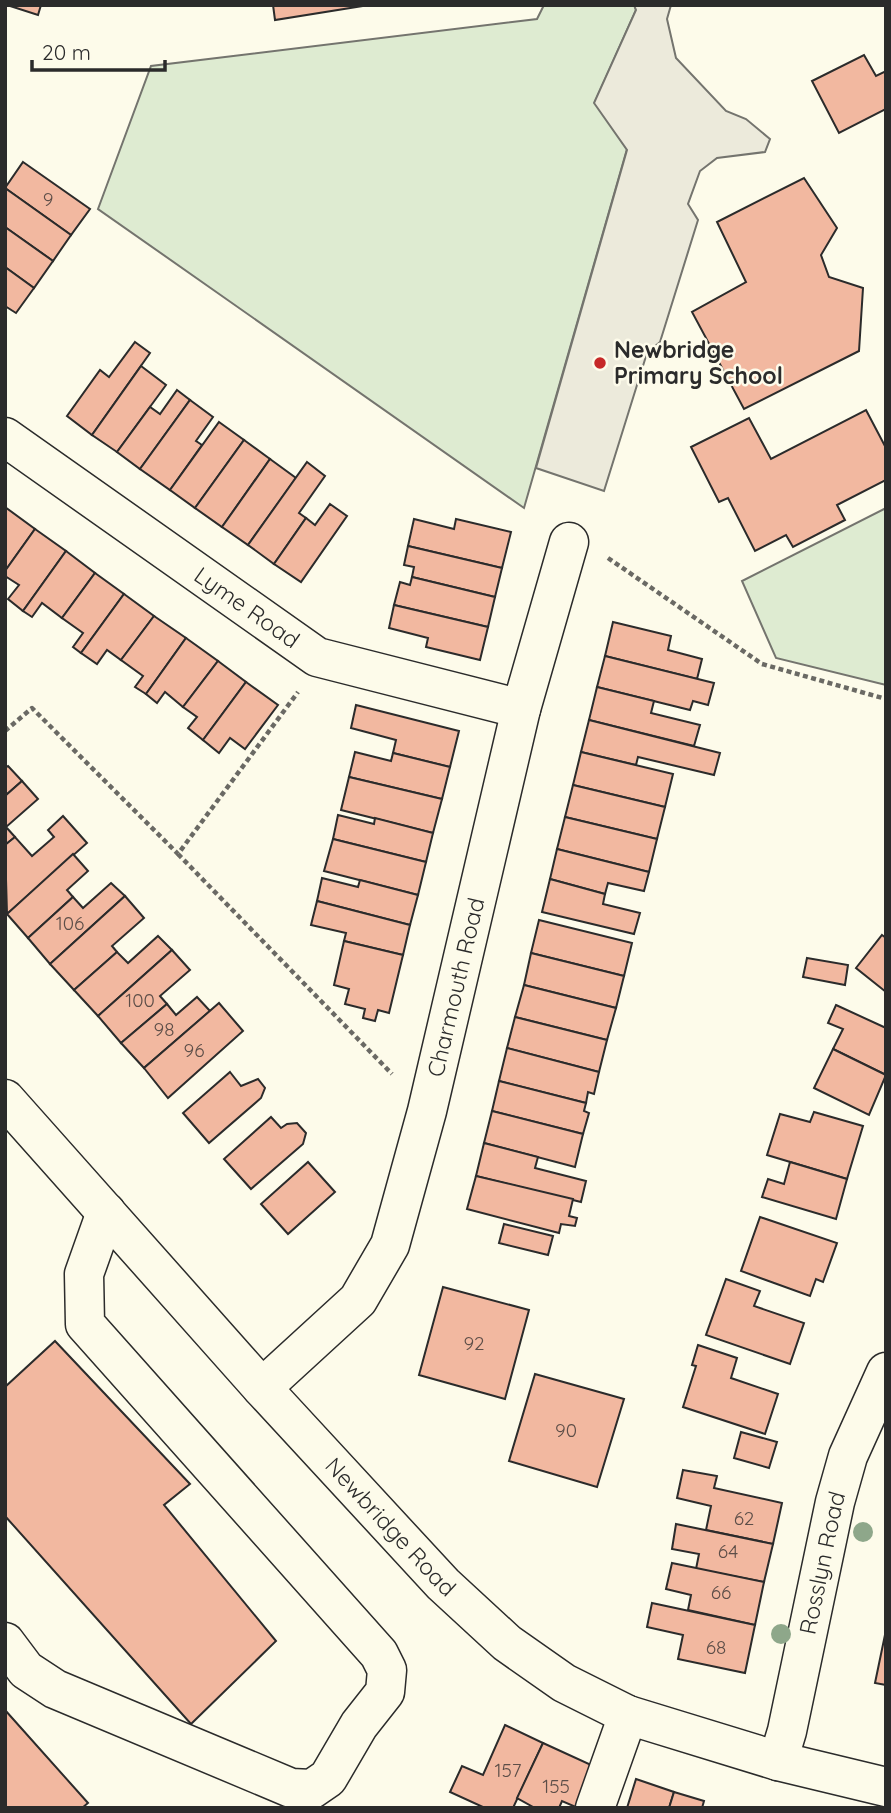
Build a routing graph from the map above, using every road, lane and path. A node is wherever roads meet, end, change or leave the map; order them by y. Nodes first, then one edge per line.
1 (5, 437) edge
2 (569, 542) joint
3 (323, 659) junction
4 (886, 699) edge
5 (521, 709) junction
6 (5, 731) edge
7 (178, 854) junction
8 (5, 1099) edge
9 (427, 1111) junction
10 (106, 1212) junction
11 (886, 1372) edge
12 (262, 1388) junction
13 (875, 1416) edge
14 (5, 1642) edge
15 (628, 1715) junction
16 (778, 1760) junction
17 (886, 1787) edge
18 (596, 1808) edge

1 - 3 street, Lyme Road
2 - 4 path
2 - 5 street, Charmouth Road
3 - 5 street, Lyme Road
3 - 7 path
5 - 9 street, Charmouth Road
6 - 7 path
7 - 9 path
8 - 10 street, Newbridge Road
9 - 12 street, Charmouth Road
10 - 12 street, Newbridge Road
10 - 14 street
11 - 13 street, Rosslyn Road
12 - 15 street, Newbridge Road
13 - 16 street, Rosslyn Road
15 - 16 street, Newbridge Road
15 - 18 street
16 - 17 street, Newbridge Road

